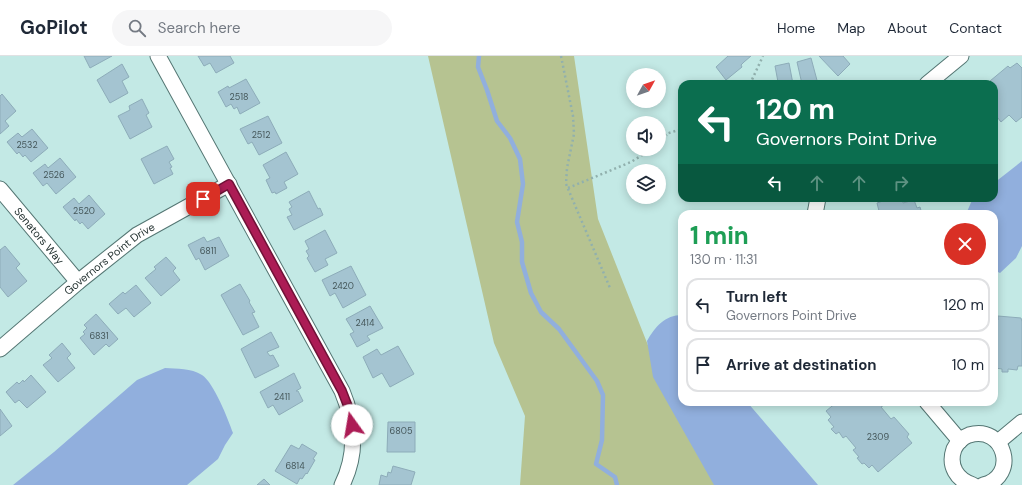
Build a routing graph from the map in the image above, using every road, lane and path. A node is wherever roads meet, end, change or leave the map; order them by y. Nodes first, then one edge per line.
1 (158, 56) edge
2 (561, 56) edge
3 (763, 56) edge
4 (961, 56) edge
5 (752, 80) edge
6 (932, 80) edge
7 (678, 130) edge
8 (669, 133) junction
9 (666, 134) edge
10 (666, 136) edge
11 (641, 156) edge
12 (229, 184) junction
13 (568, 188) junction
14 (0, 190) edge
15 (78, 282) junction
16 (610, 288) dead end
17 (0, 349) edge
18 (930, 406) edge
19 (1022, 422) edge
20 (960, 441) junction
21 (998, 442) junction
22 (992, 483) edge
23 (342, 485) edge
24 (973, 485) edge

1 - 12 street
2 - 13 path
3 - 5 path
4 - 6 street
7 - 8 path
8 - 9 path
8 - 10 path
11 - 13 path
12 - 15 street, Governors Point Drive
12 - 23 street
13 - 16 path
14 - 15 street, Senators Way
15 - 17 street, Governors Point Drive
18 - 20 street
19 - 21 street
20 - 21 street
20 - 24 street
21 - 22 street

